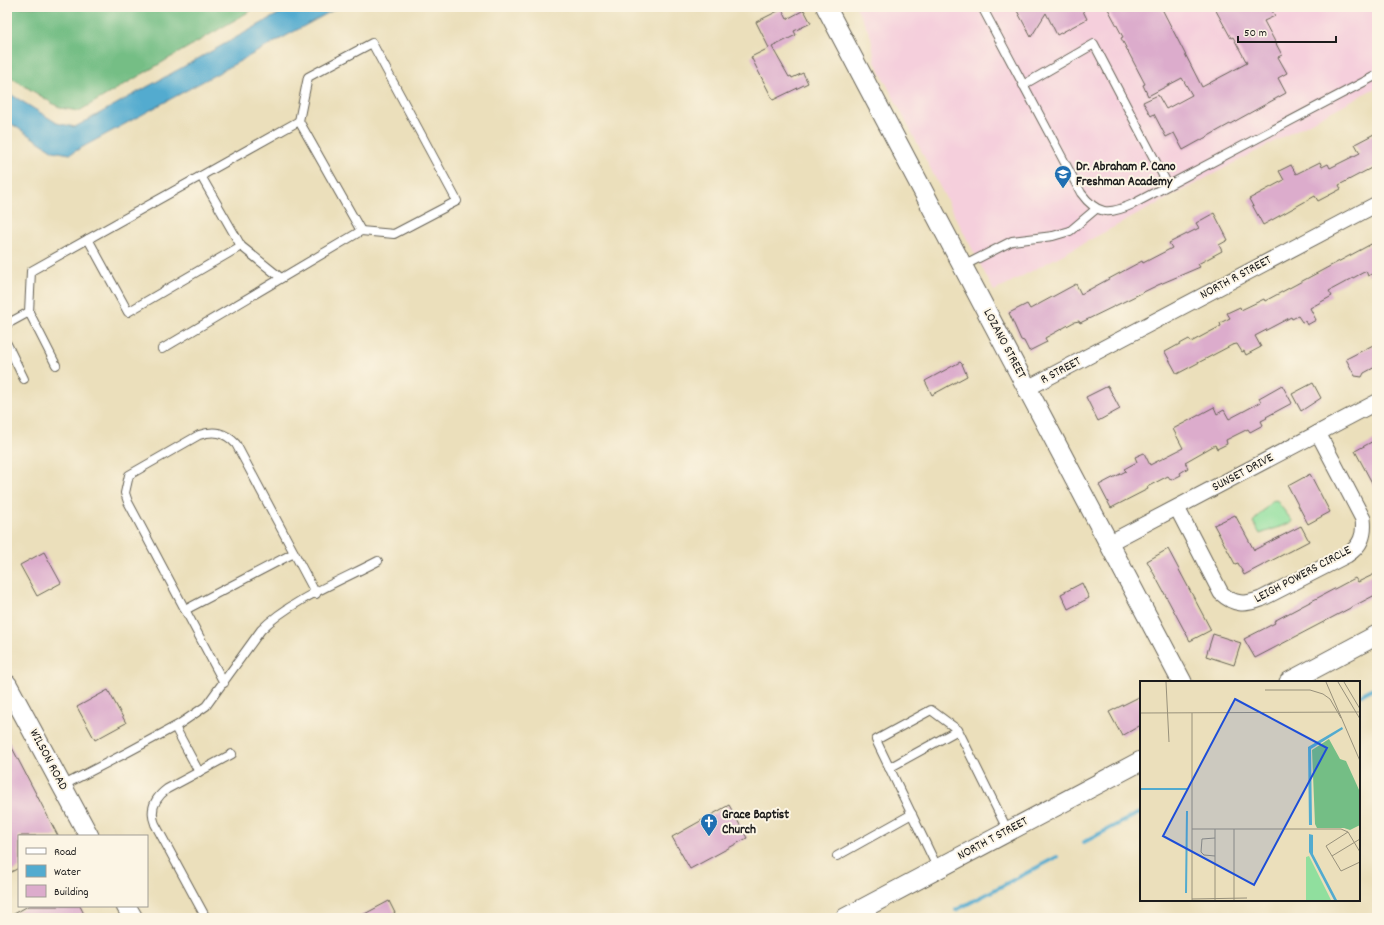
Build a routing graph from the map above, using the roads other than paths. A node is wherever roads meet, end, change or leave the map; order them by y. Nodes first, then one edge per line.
1 (826, 7) edge
2 (982, 7) edge
3 (1377, 75) edge
4 (1023, 85) junction
5 (299, 120) junction
6 (201, 176) junction
7 (1168, 185) junction
8 (1377, 204) edge
9 (1096, 209) junction
10 (361, 230) junction
11 (88, 239) junction
12 (241, 246) junction
13 (963, 266) junction
14 (281, 278) junction
15 (29, 312) junction
16 (7, 324) edge
17 (7, 344) edge
18 (162, 349) dead end
19 (1095, 353) joint
20 (56, 365) dead end
21 (24, 379) dead end
22 (1028, 388) junction
23 (1377, 402) edge
24 (1318, 433) junction
25 (1177, 508) junction
26 (1109, 543) junction
27 (294, 553) junction
28 (378, 561) dead end
29 (316, 594) junction
30 (185, 610) junction
31 (1377, 635) edge
32 (1181, 681) edge
33 (1291, 681) edge
34 (224, 683) junction
35 (7, 684) edge
36 (175, 727) junction
37 (958, 730) junction
38 (232, 754) dead end
39 (1140, 762) edge
40 (889, 768) junction
41 (199, 772) junction
42 (62, 786) junction
43 (912, 814) junction
44 (1008, 831) junction
45 (88, 835) edge
46 (837, 856) dead end
47 (938, 869) junction
48 (127, 907) edge
49 (133, 918) edge
50 (206, 918) edge
51 (846, 918) edge

1 - 13 street, LOZANO STREET
2 - 4 lane
3 - 7 lane
4 - 7 lane
4 - 9 lane
5 - 6 lane
5 - 10 lane
5 - 10 lane
6 - 11 lane
6 - 12 lane
7 - 9 lane
8 - 19 street, NORTH R STREET
9 - 13 lane
10 - 14 lane
11 - 12 lane
11 - 15 lane
12 - 14 lane
13 - 22 street, LOZANO STREET
14 - 18 lane
15 - 16 lane
15 - 20 lane
17 - 21 lane
19 - 22 street, R STREET
22 - 26 street, LOZANO STREET
23 - 24 street, SUNSET DRIVE
24 - 25 street, SUNSET DRIVE
24 - 25 street, LEIGH POWERS CIRCLE
25 - 26 street, SUNSET DRIVE
26 - 32 street, LOZANO STREET
27 - 29 lane
27 - 30 lane
27 - 30 lane
28 - 29 lane
29 - 34 lane
30 - 34 lane
31 - 33 street
34 - 36 lane
35 - 42 street, WILSON ROAD
36 - 41 lane
36 - 42 lane
37 - 40 lane
37 - 40 lane
37 - 44 lane
38 - 41 lane
39 - 44 street, NORTH T STREET
40 - 43 lane
41 - 50 lane
42 - 45 street, WILSON ROAD
43 - 46 lane
43 - 47 lane
44 - 47 street, NORTH T STREET
47 - 51 street, NORTH T STREET
48 - 49 street

